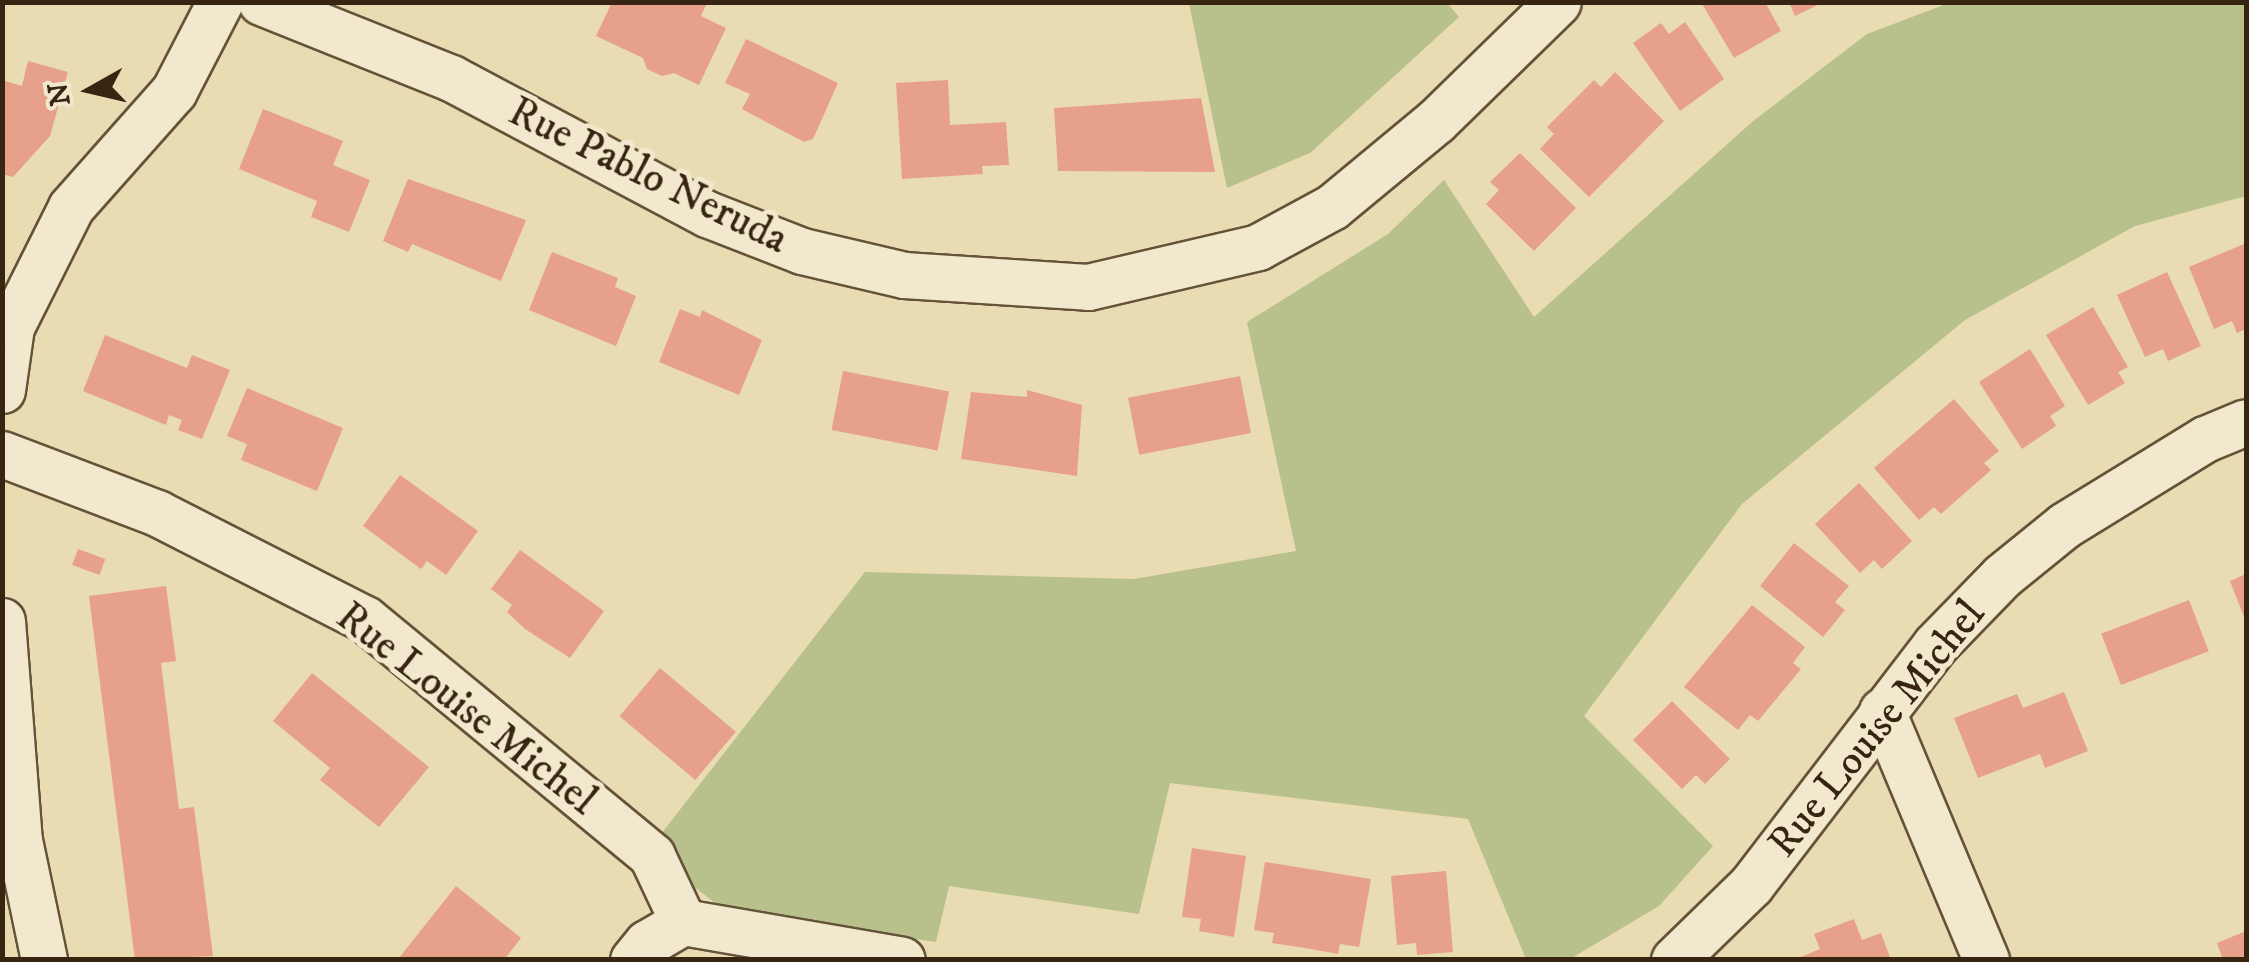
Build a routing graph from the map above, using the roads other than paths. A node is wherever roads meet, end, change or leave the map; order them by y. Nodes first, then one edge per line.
1 (220, 2) edge
2 (261, 2) edge
3 (1558, 2) edge
4 (2, 390) edge
5 (2246, 422) edge
6 (2, 454) edge
7 (2, 621) edge
8 (1882, 711) junction
9 (683, 922) junction
10 (44, 960) edge
11 (633, 960) edge
12 (902, 960) edge
13 (1674, 960) edge
14 (1986, 960) edge

1 - 4 street
2 - 3 street, Rue Pablo Neruda
5 - 8 street, Rue Louise Michel
6 - 9 street, Rue Louise Michel
7 - 10 street
8 - 13 street, Rue Louise Michel
8 - 14 street
9 - 11 street
9 - 12 street

